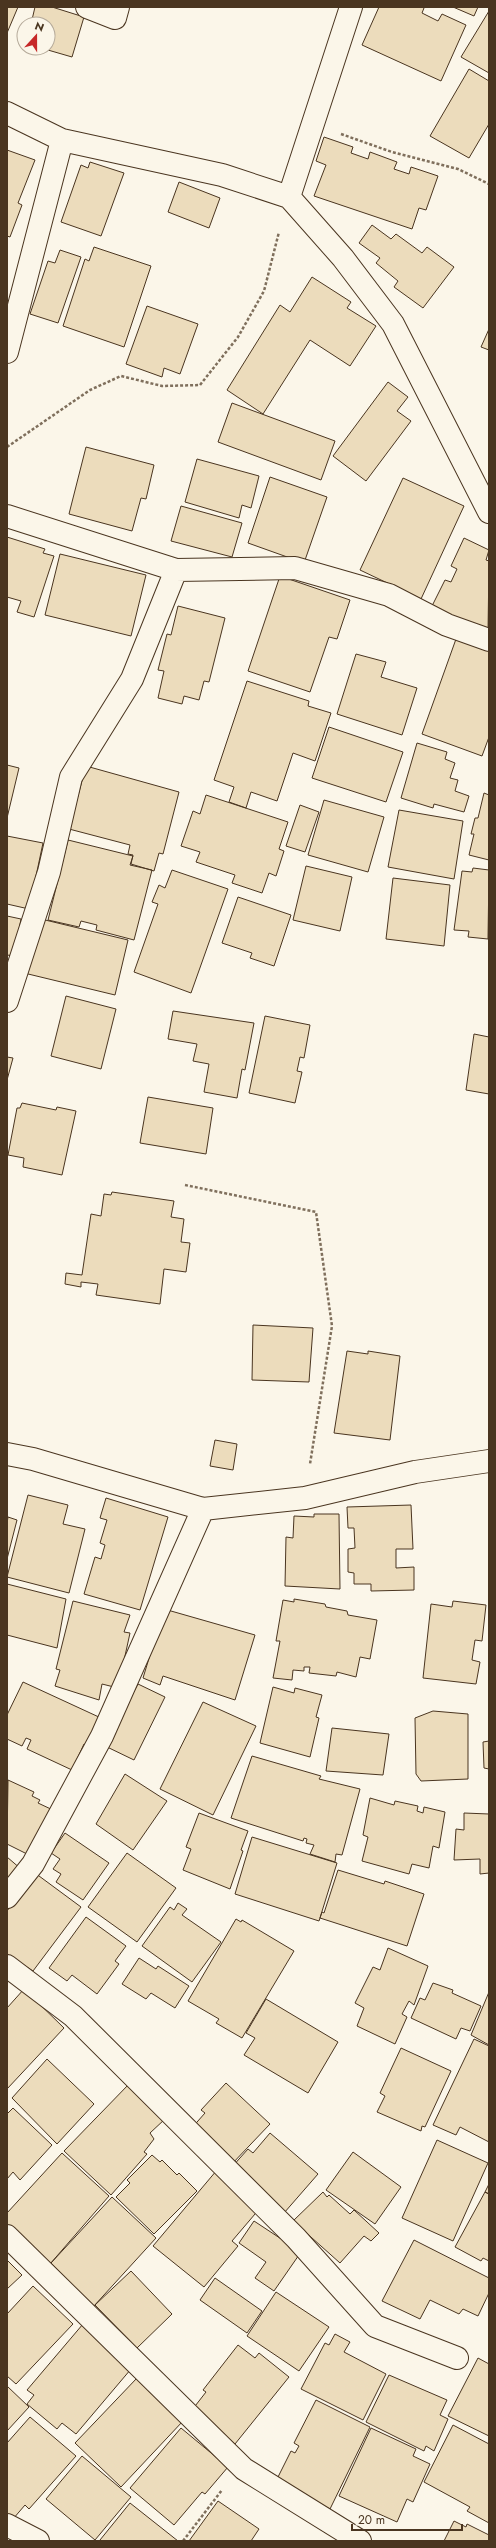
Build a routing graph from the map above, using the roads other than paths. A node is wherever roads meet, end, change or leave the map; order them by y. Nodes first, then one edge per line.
1 (87, 7) edge
2 (118, 7) edge
3 (351, 7) edge
4 (7, 113) edge
5 (62, 140) junction
6 (289, 197) junction
7 (7, 352) edge
8 (489, 512) edge
9 (7, 516) edge
10 (176, 570) junction
11 (489, 640) edge
12 (7, 1001) edge
13 (7, 1454) edge
14 (489, 1461) edge
15 (203, 1509) junction
16 (7, 1897) edge
17 (7, 1966) edge
18 (7, 2236) edge
19 (457, 2358) dead end
20 (7, 2525) edge
21 (38, 2541) edge
22 (360, 2541) edge

1 - 2 street
3 - 6 street
4 - 5 street
5 - 6 street
5 - 7 street
6 - 8 street
9 - 10 street
10 - 11 street
10 - 12 street
13 - 15 street
14 - 15 street
15 - 16 street
17 - 19 street
18 - 22 street
20 - 21 street

